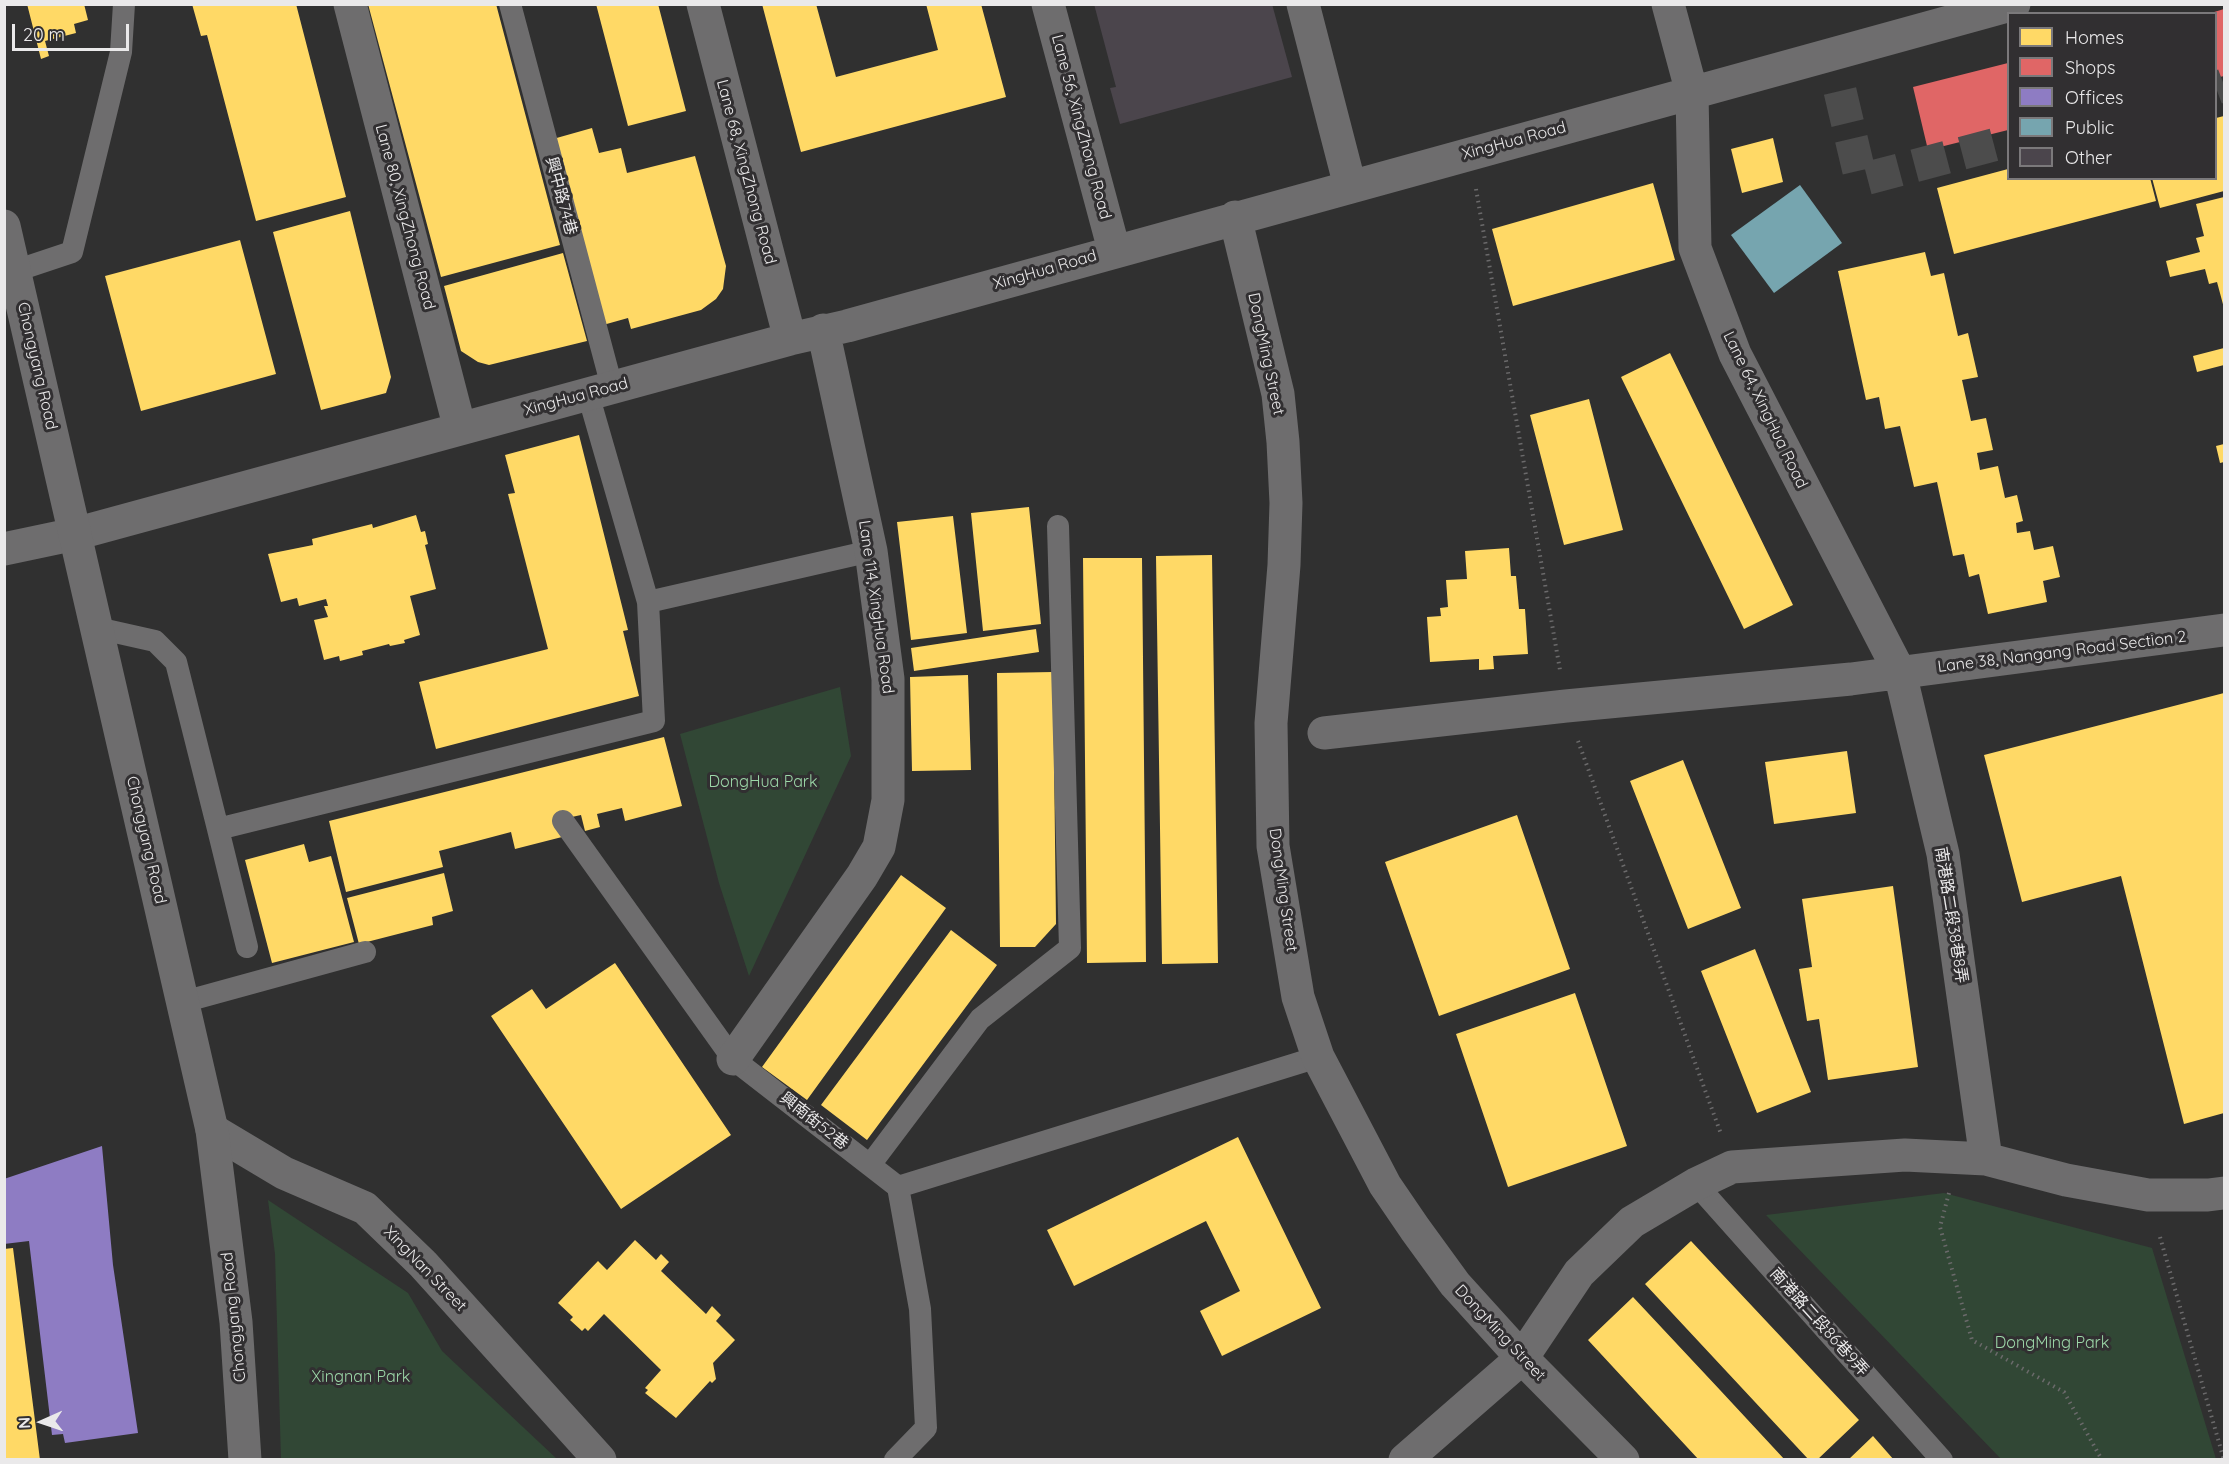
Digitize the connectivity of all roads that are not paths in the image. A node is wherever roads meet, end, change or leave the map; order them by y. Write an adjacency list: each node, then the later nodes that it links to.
1 (124, 4): 14 (lane)
2 (350, 4): 18 (street, Lane 80, XingZhong Road)
3 (510, 4): 17 (lane, 興中路74巷)
4 (703, 4): 16 (street, Lane 68, XingZhong Road)
5 (1048, 4): 13 (street, Lane 56, XingZhong Road)
6 (1303, 4): 10 (street)
7 (1668, 4): 9 (street, Lane 64, XingHua Road)
8 (2014, 4): 9 (street, XingHua Road)
9 (1692, 93): 10 (street, XingHua Road); 26 (street, Lane 64, XingHua Road)
10 (1350, 186): 11 (street, XingHua Road)
11 (1235, 217): 13 (street, XingHua Road); 33 (street, DongMing Street)
12 (4, 226): 14 (street, Chongyang Road)
13 (1114, 250): 15 (street, XingHua Road)
14 (15, 271): 20 (street, Chongyang Road)
15 (823, 330): 16 (street, XingHua Road); 22 (street, Lane 114, XingHua Road)
16 (790, 339): 17 (street, XingHua Road)
17 (600, 391): 18 (street, XingHua Road); 23 (lane, 興中路74巷)
18 (460, 429): 20 (street, XingHua Road)
19 (1058, 526): 37 (lane)
20 (75, 534): 21 (street, XingHua Road); 24 (street, Chongyang Road)
21 (4, 549)
22 (872, 551): 23 (lane); 34 (street, Lane 114, XingHua Road)
23 (648, 602): 29 (lane, 興中路74巷)
24 (97, 628): 29 (lane); 32 (street, Chongyang Road)
25 (2224, 630): 26 (street, Lane 38, Nangang Road Section 2)
26 (1900, 673): 27 (street, Lane 38, Nangang Road Section 2); 36 (street, 南港路二段38巷8弄)
27 (1324, 733)
28 (563, 821): 34 (lane, 興南街52巷)
29 (218, 829): 30 (lane)
30 (247, 947)
31 (365, 952): 32 (lane)
32 (183, 1002): 35 (street, Chongyang Road)
33 (1318, 1058): 39 (lane); 41 (street, DongMing Street)
34 (734, 1059): 37 (lane, 興南街52巷)
35 (212, 1130): 42 (street, Chongyang Road); 43 (street, XingNan Street)
36 (1986, 1160): 38 (street); 40 (street)
37 (870, 1165): 39 (lane, 興南街52巷)
38 (1696, 1184): 41 (street); 47 (lane, 南港路二段86巷9弄)
39 (898, 1187): 44 (lane)
40 (2224, 1193)
41 (1522, 1358): 45 (street); 46 (street, DongMing Street)
42 (245, 1460)
43 (600, 1460)
44 (895, 1460)
45 (1405, 1460)
46 (1623, 1460)
47 (1942, 1460)

